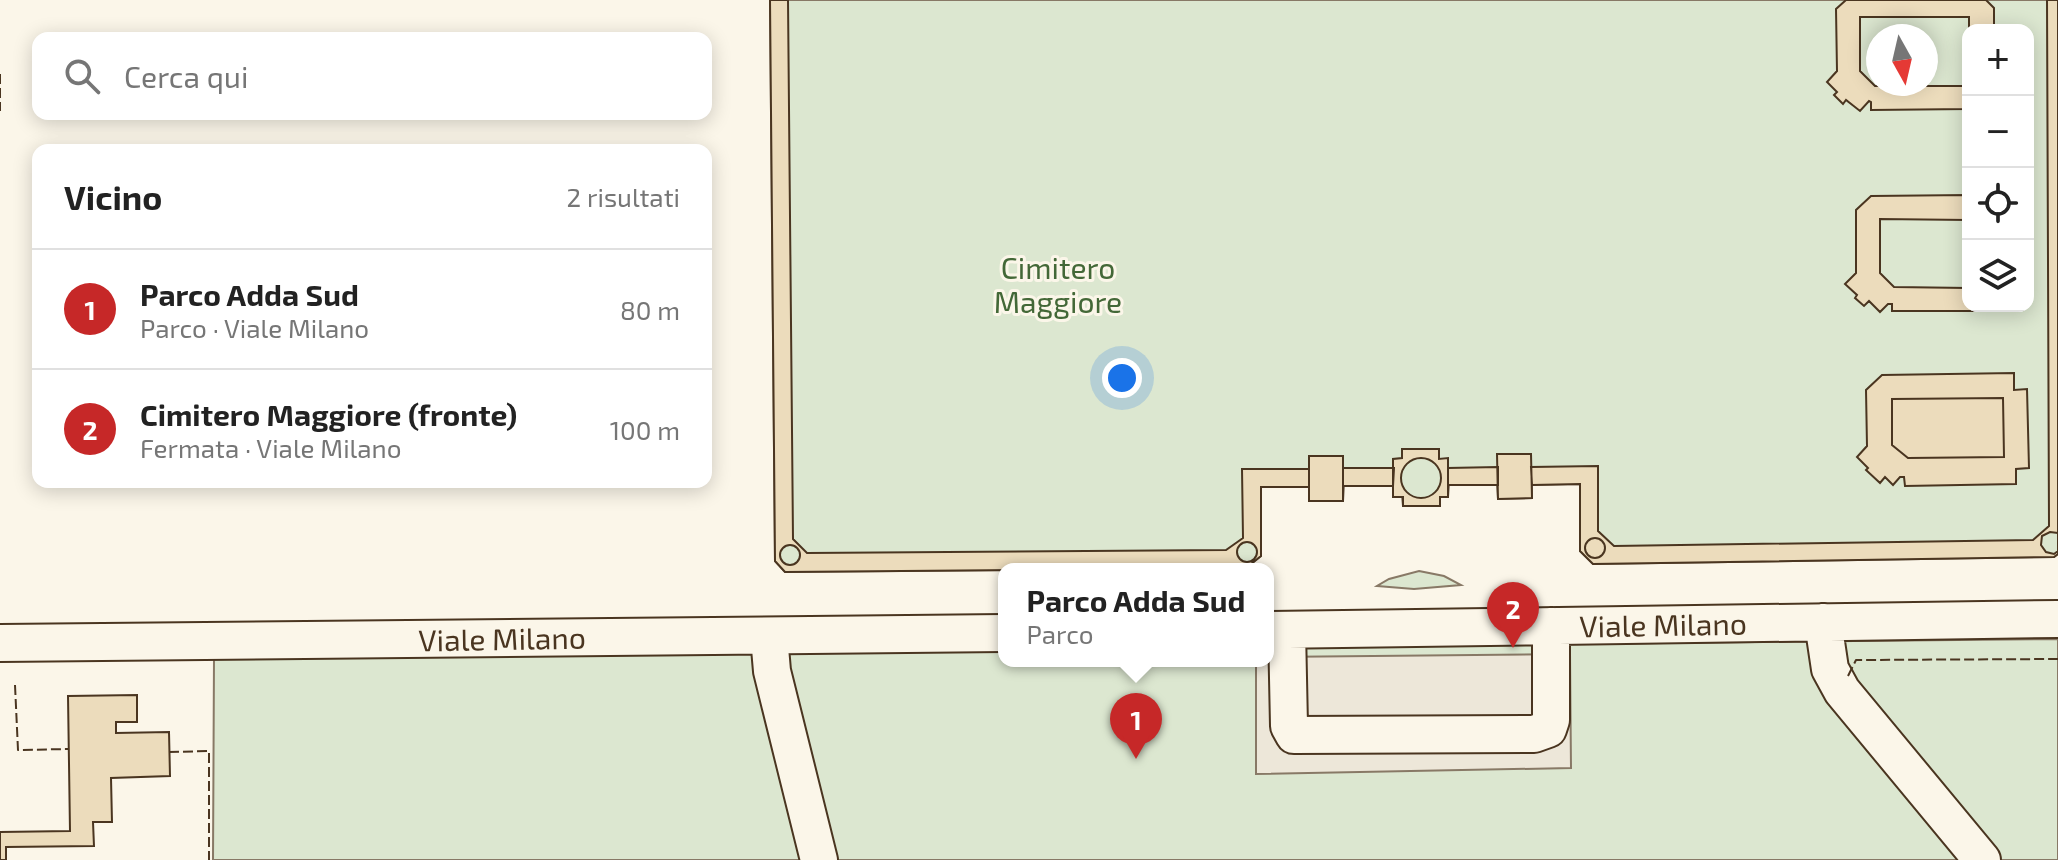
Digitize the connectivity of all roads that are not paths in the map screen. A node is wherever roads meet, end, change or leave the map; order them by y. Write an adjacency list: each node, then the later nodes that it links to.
1 (2058, 619): 2 (street, Viale Milano)
2 (1823, 622): 3 (street, Viale Milano); 9 (street)
3 (1551, 626): 4 (street, Viale Milano); 4 (street)
4 (1278, 630)
5 (998, 633): 6 (street, Viale Milano)
6 (769, 636): 7 (street, Viale Milano); 8 (street)
7 (0, 643)
8 (819, 860)
9 (1982, 860)

